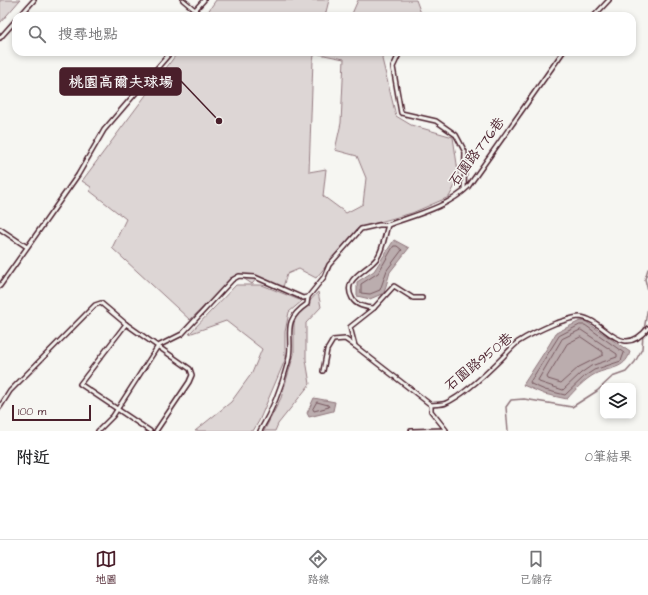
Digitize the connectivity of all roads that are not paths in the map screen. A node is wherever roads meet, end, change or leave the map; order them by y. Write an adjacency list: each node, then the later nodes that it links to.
1 (34, 0): 6 (lane)
2 (183, 0): 5 (lane)
3 (204, 0): 5 (lane)
4 (609, 0): 7 (lane)
5 (195, 10)
6 (24, 12)
7 (598, 12)
8 (12, 24): 9 (lane)
9 (0, 38)
10 (167, 56): 16 (lane)
11 (398, 56): 13 (lane)
12 (560, 56): 13 (lane, 石園路776巷)
13 (464, 190): 14 (lane, 石園路776巷)
14 (388, 225): 18 (lane, 石園路776巷); 20 (lane)
15 (0, 230): 16 (lane)
16 (27, 247): 17 (lane)
17 (0, 286)
18 (308, 297): 23 (lane); 32 (lane, 石園路776巷)
19 (422, 298): 20 (lane)
20 (374, 308): 24 (lane)
21 (126, 324): 23 (lane); 27 (lane); 28 (lane)
22 (648, 328): 26 (lane, 石園路950巷)
23 (158, 346): 28 (lane); 31 (lane)
24 (355, 346): 25 (lane); 26 (lane)
25 (323, 371)
26 (431, 405): 33 (lane)
27 (0, 407)
28 (117, 410): 29 (lane); 30 (lane)
29 (98, 431)
30 (150, 431)
31 (156, 431)
32 (260, 431)
33 (411, 431)

